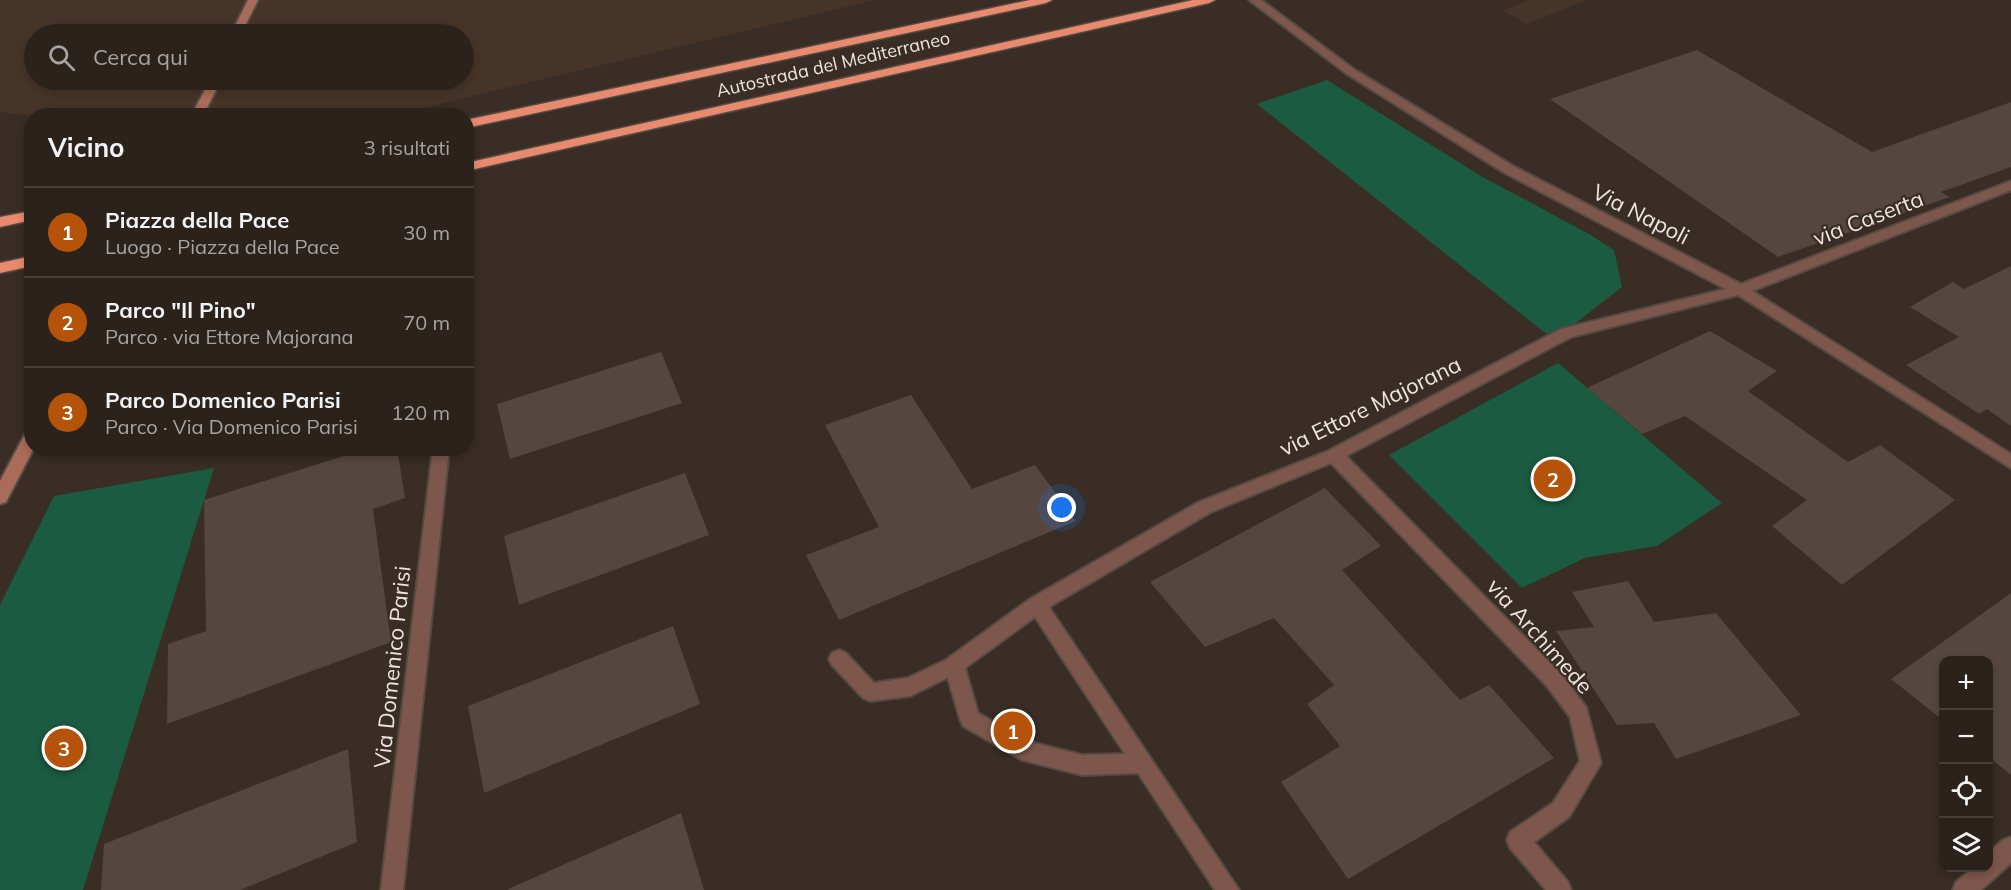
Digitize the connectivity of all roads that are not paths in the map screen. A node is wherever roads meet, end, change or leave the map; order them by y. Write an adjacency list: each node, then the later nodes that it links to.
1 (253, 0): 5 (main road)
2 (1046, 0): 8 (highway, Autostrada del Mediterraneo)
3 (1209, 0): 9 (highway, Autostrada del Mediterraneo)
4 (1254, 0): 15 (street, Via Napoli)
5 (241, 24)
6 (209, 90): 7 (main road)
7 (201, 108)
8 (474, 122)
9 (474, 164)
10 (2011, 184): 15 (street, via Caserta)
11 (24, 217): 12 (highway)
12 (0, 222)
13 (24, 263): 14 (highway)
14 (0, 268)
15 (1740, 290): 17 (street, via Ettore Majorana); 19 (street, Via Napoli)
16 (24, 451): 20 (main road)
17 (1334, 455): 21 (street, via Ettore Majorana); 28 (street, via Archimede)
18 (440, 456): 26 (street, Via Domenico Parisi)
19 (2011, 462)
20 (0, 497)
21 (1037, 605): 23 (street, via Ettore Majorana); 24 (street)
22 (839, 659): 23 (street, via Ettore Majorana)
23 (954, 665): 24 (street)
24 (1143, 762): 27 (street)
25 (2011, 848): 29 (street)
26 (392, 890)
27 (1228, 890)
28 (1560, 890)
29 (1964, 890)

